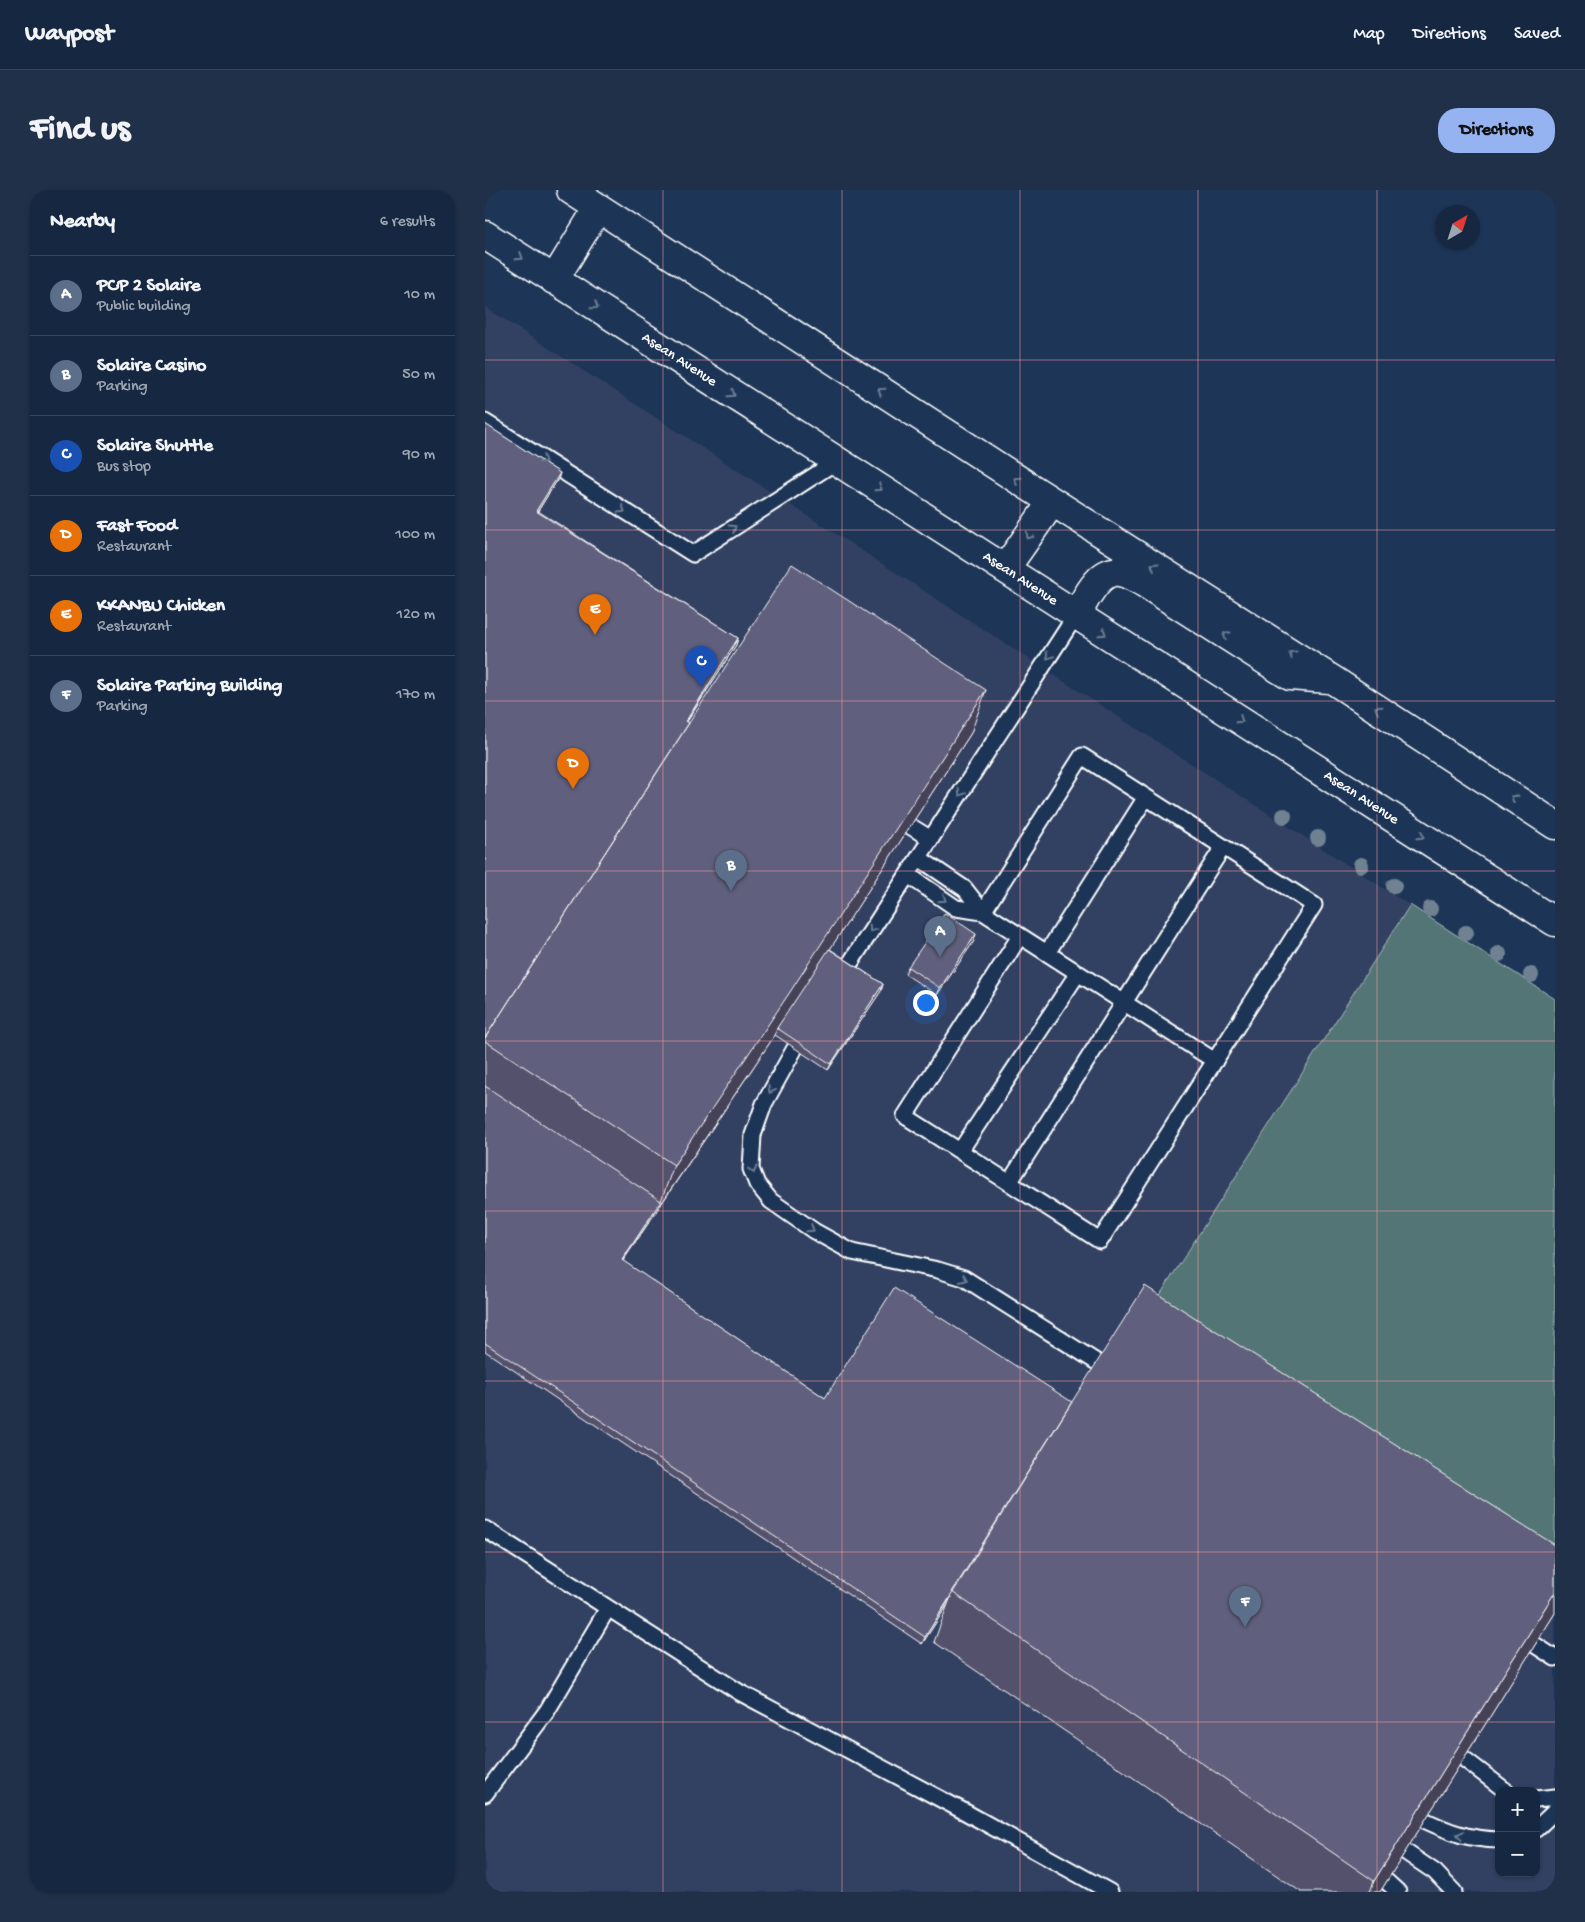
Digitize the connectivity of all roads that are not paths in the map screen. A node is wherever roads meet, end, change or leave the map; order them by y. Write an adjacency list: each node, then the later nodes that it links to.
1 (571, 190): 2 (street)
2 (598, 208): 4 (street); 7 (street, one-way to 2)
3 (485, 235): 4 (street, Asean Avenue, one-way to 4)
4 (554, 280): 6 (street, Asean Avenue, one-way to 6)
5 (485, 422): 6 (lane, one-way to 6)
6 (837, 461): 8 (street, Asean Avenue, one-way to 8)
7 (1052, 502): 8 (street, one-way to 8); 10 (street, one-way to 7)
8 (1005, 570): 9 (street, Asean Avenue)
9 (1076, 615): 10 (street, one-way to 9); 14 (lane, one-way to 14); 19 (street, Asean Avenue, one-way to 19)
10 (1333, 680): 12 (street, one-way to 10)
11 (1146, 797): 15 (lane); 18 (lane); 21 (lane)
12 (1555, 825)
13 (910, 826): 14 (lane)
14 (931, 839): 16 (lane)
15 (1223, 847): 24 (lane); 26 (lane)
16 (919, 858): 17 (lane); 18 (lane)
17 (907, 875): 18 (lane, one-way to 18); 22 (lane, one-way to 22)
18 (983, 912): 20 (lane)
19 (1555, 922)
20 (1020, 936): 21 (lane); 27 (lane)
21 (1047, 953): 23 (lane)
22 (847, 968)
23 (1078, 973): 24 (lane); 27 (lane)
24 (1124, 1003): 26 (lane); 28 (lane)
25 (795, 1048): 29 (lane, one-way to 29)
26 (1215, 1061): 28 (lane)
27 (960, 1152): 28 (lane)
28 (1009, 1183)
29 (1107, 1368)
30 (485, 1529): 31 (lane)
31 (608, 1608): 36 (lane); 45 (lane)
32 (1535, 1645): 33 (lane)
33 (1555, 1658)
34 (1463, 1758): 35 (lane)
35 (1501, 1787)
36 (485, 1794)
37 (1555, 1797): 38 (lane)
38 (1540, 1799)
39 (1555, 1811): 41 (lane)
40 (1424, 1820): 42 (lane, one-way to 40)
41 (1540, 1825)
42 (1495, 1840)
43 (1404, 1851): 47 (lane)
44 (1386, 1881): 46 (lane)
45 (1110, 1892)
46 (1398, 1892)
47 (1454, 1892)

